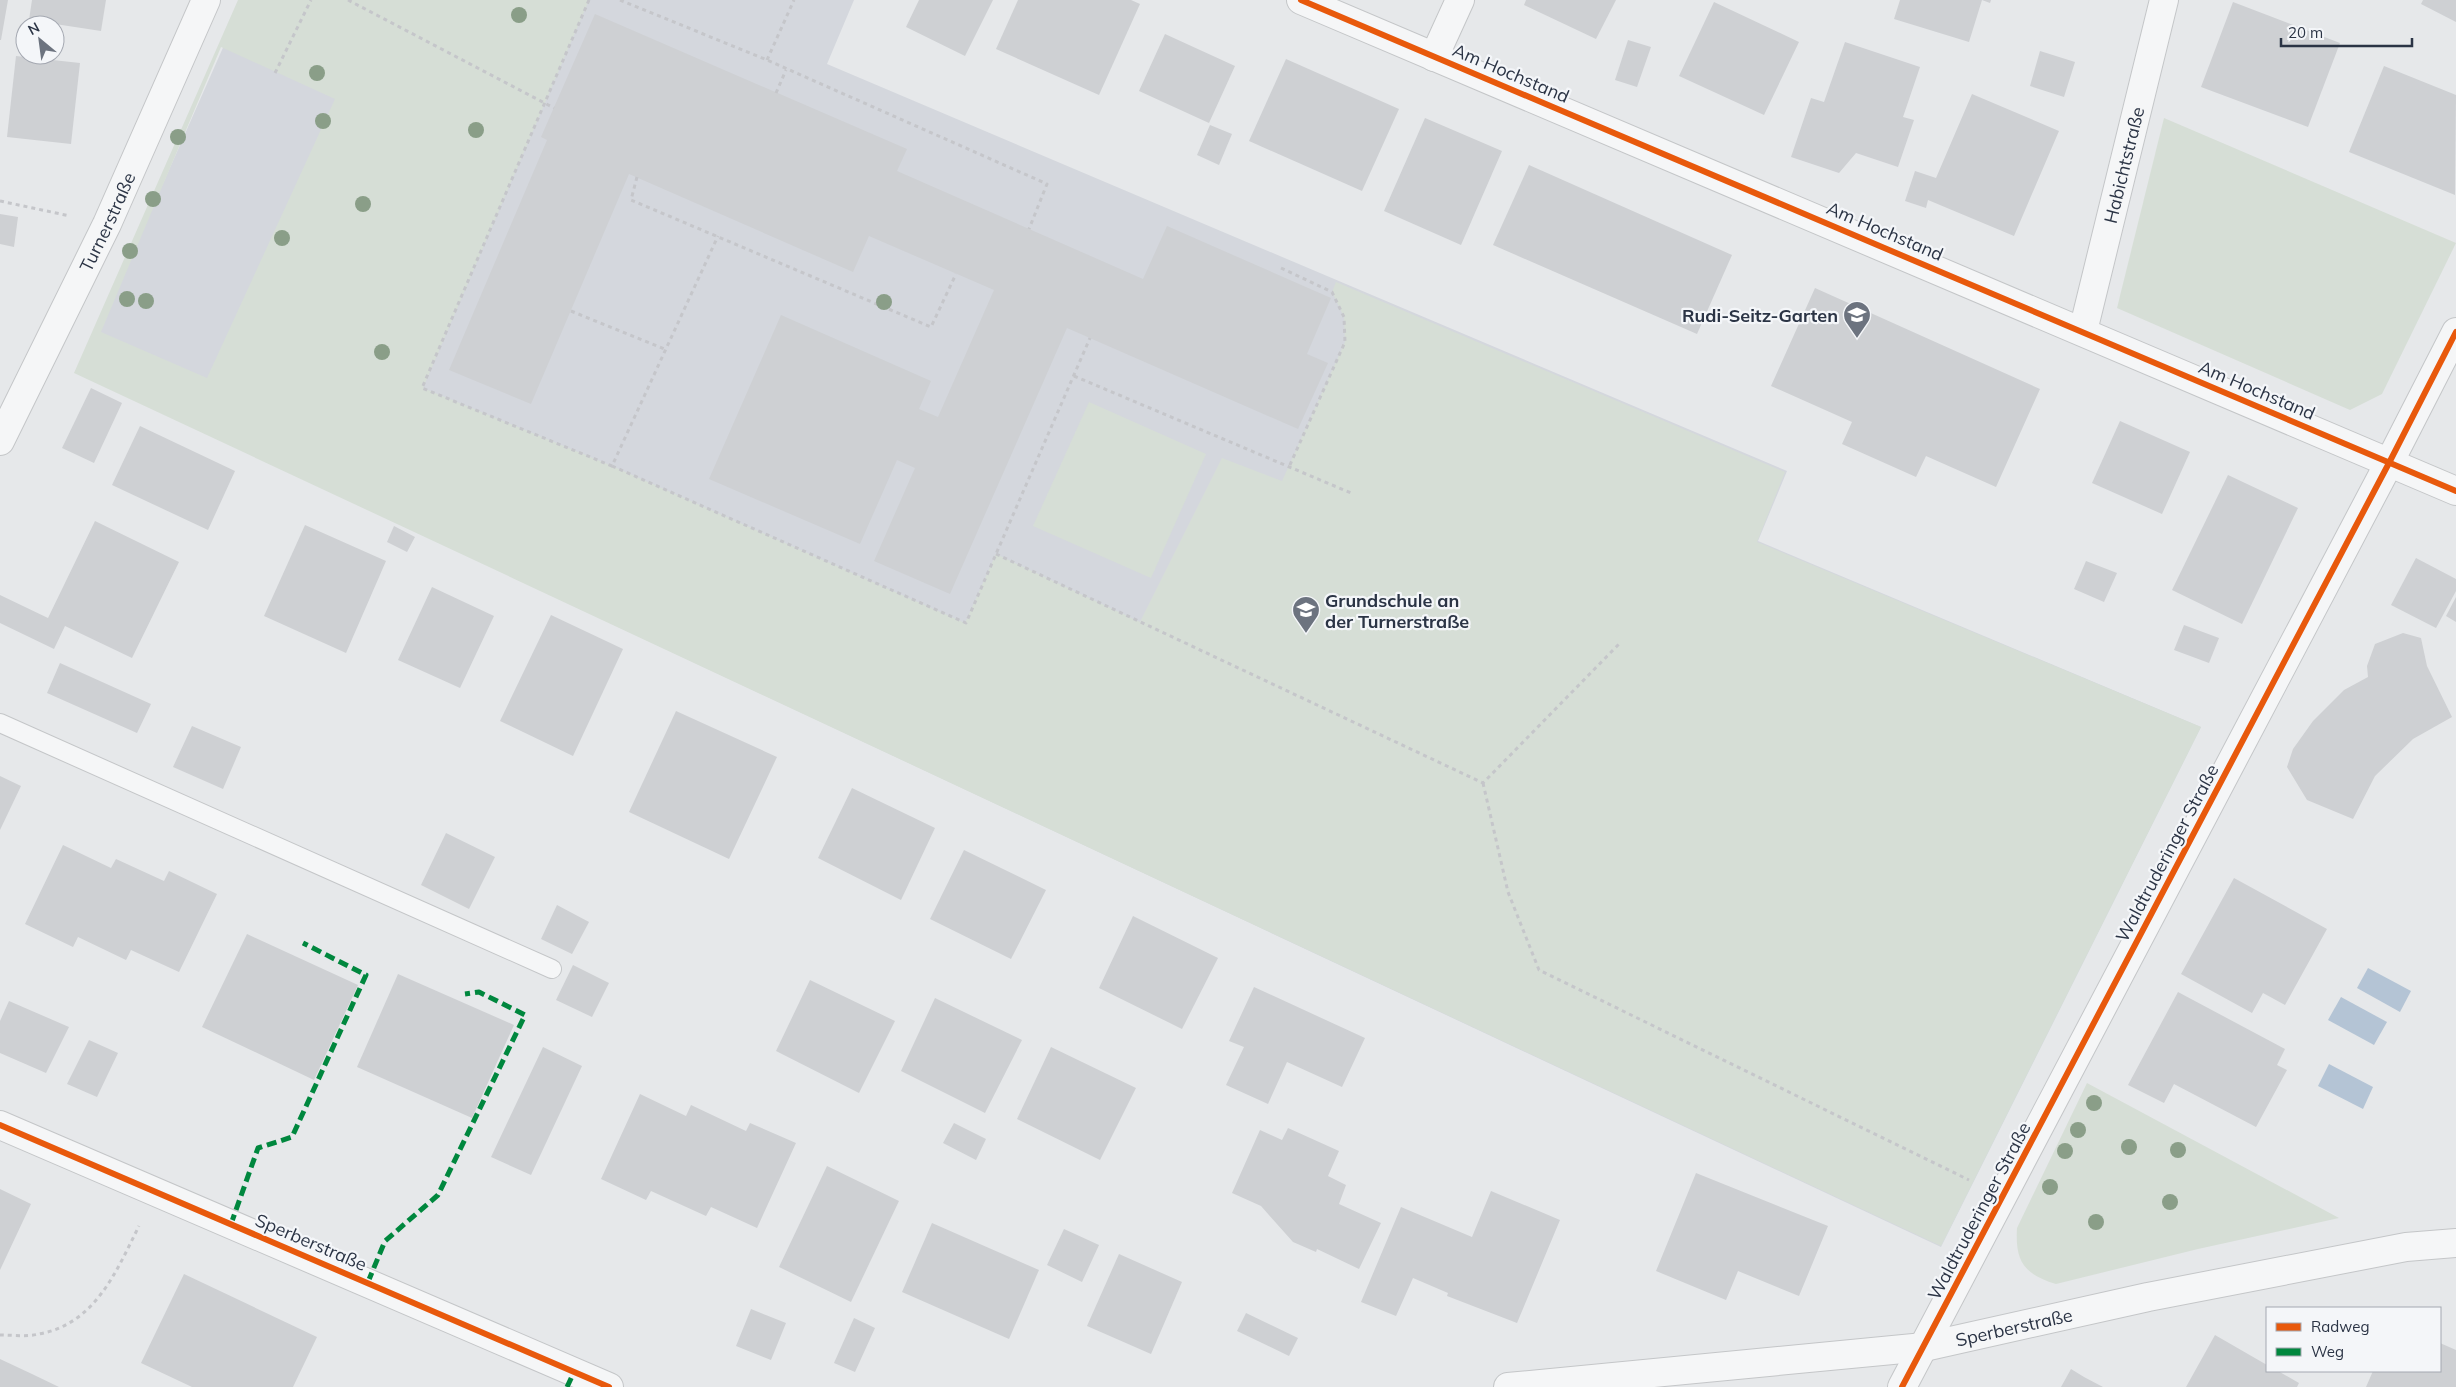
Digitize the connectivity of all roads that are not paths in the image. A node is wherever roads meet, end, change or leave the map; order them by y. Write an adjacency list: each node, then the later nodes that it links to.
1 (206, 0): 8 (street, Turnerstraße)
2 (1301, 0): 5 (street, Am Hochstand)
3 (1460, 0): 5 (street)
4 (2164, 0): 6 (street, Habichtstraße)
5 (1434, 57): 6 (street, Am Hochstand)
6 (2084, 331): 9 (street, Am Hochstand)
7 (2456, 332): 9 (street, Waldtruderinger Straße)
8 (0, 441)
9 (2389, 463): 10 (street, Am Hochstand); 15 (street, Waldtruderinger Straße)
10 (2456, 491)
11 (0, 723): 12 (lane)
12 (552, 969)
13 (0, 1124): 16 (street, Sperberstraße)
14 (2456, 1243): 15 (street, Sperberstraße)
15 (1924, 1347): 17 (street, Sperberstraße); 18 (street, Waldtruderinger Straße)
16 (609, 1387)
17 (1508, 1387)
18 (1902, 1387)

